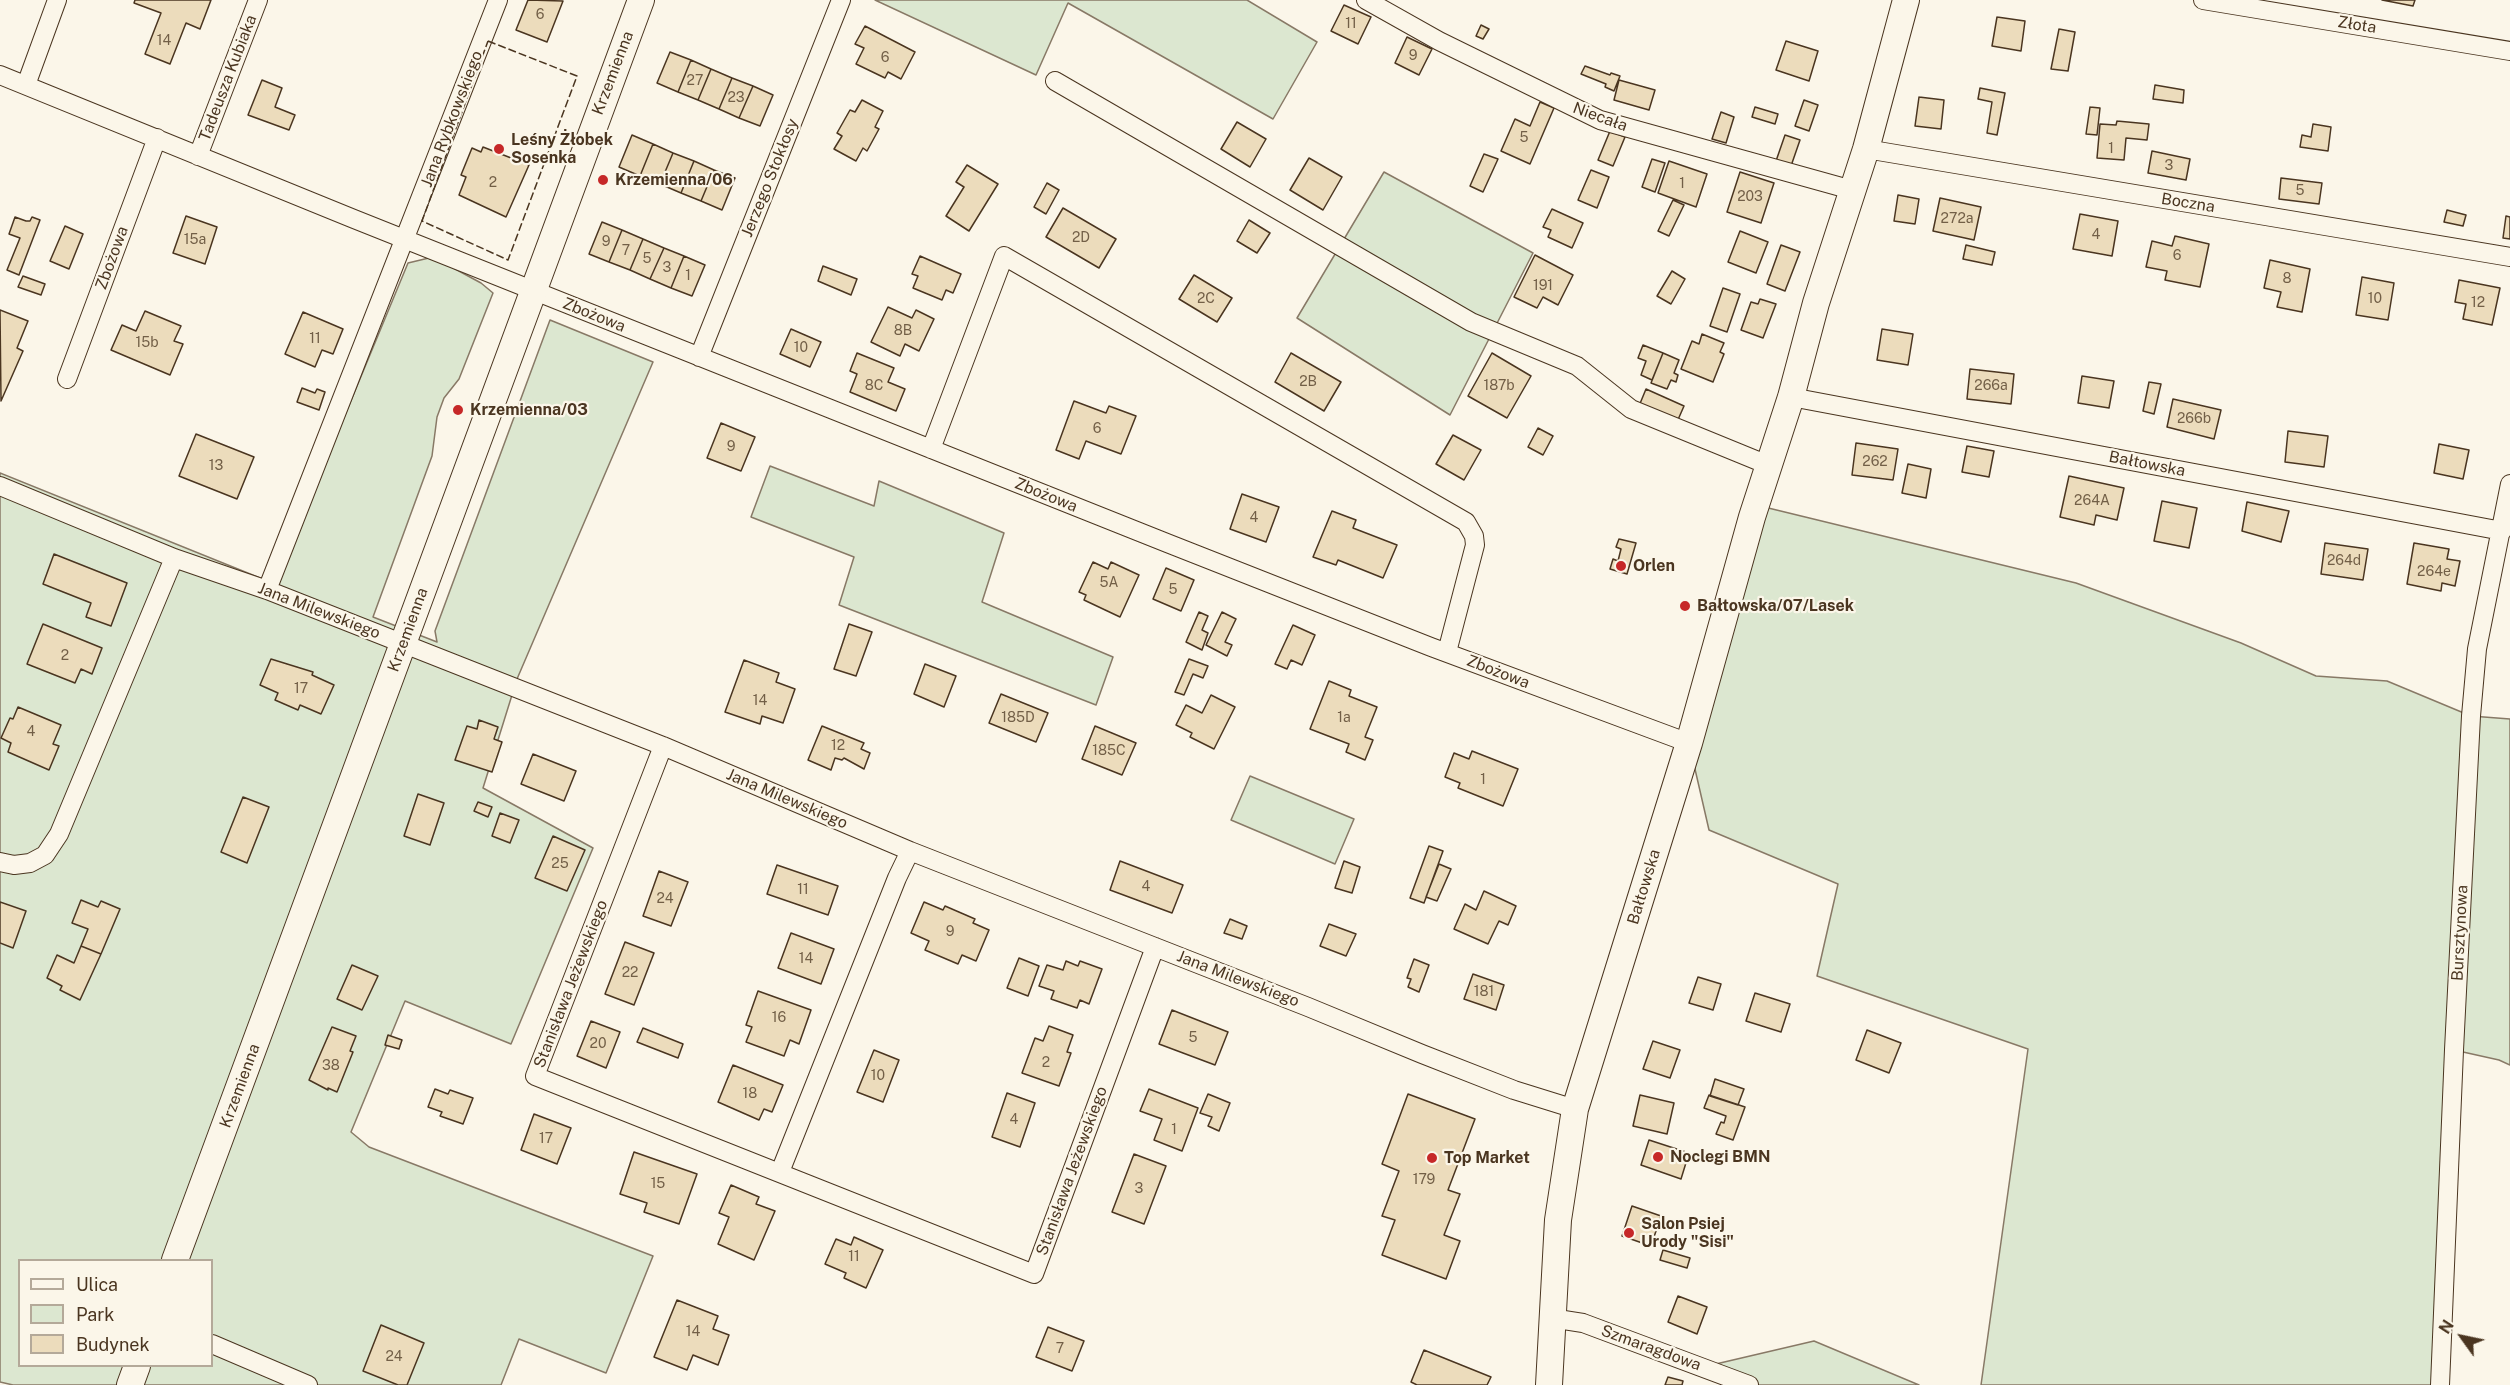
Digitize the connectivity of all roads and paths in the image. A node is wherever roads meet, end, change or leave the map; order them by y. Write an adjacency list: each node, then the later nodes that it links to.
1 (57, 0): 12 (street)
2 (258, 0): 15 (street, Tadeusza Kubiaka)
3 (498, 0): 17 (street, Jana Rybkowskiego)
4 (640, 0): 19 (main road, Krzemienna)
5 (841, 0): 20 (street, Jerzego Stokłosy)
6 (1366, 0): 16 (street, Niecała)
7 (1906, 0): 14 (main road, Bałtowska)
8 (2203, 0): 9 (street, Złota)
9 (2510, 51)
10 (0, 75): 12 (street, Zbożowa)
11 (1054, 81): 24 (street)
12 (26, 85): 13 (street, Zbożowa)
13 (157, 138): 15 (street, Zbożowa); 21 (street, Zbożowa)
14 (1866, 149): 16 (main road, Bałtowska); 18 (street, Boczna)
15 (198, 156): 17 (street, Zbożowa)
16 (1852, 189): 22 (main road, Bałtowska)
17 (406, 238): 19 (street, Zbożowa); 29 (street)
18 (2510, 256)
19 (533, 290): 20 (street, Zbożowa); 30 (main road, Krzemienna)
20 (699, 357): 23 (street, Zbożowa)
21 (67, 379)
22 (1791, 397): 24 (main road, Bałtowska); 27 (street, Bałtowska)
23 (931, 449): 31 (street, Zbożowa); 31 (street)
24 (1768, 465): 32 (main road, Bałtowska)
25 (2510, 484): 27 (street, Bursztynowa)
26 (0, 486): 28 (street, Jana Milewskiego)
27 (2502, 531): 47 (street, Bursztynowa)
28 (174, 558): 29 (street, Jana Milewskiego); 35 (street)
29 (267, 590): 30 (street, Jana Milewskiego)
30 (402, 645): 33 (street, Jana Milewskiego); 39 (main road, Krzemienna)
31 (1447, 652): 32 (street, Zbożowa)
32 (1689, 743): 37 (main road, Bałtowska)
33 (663, 746): 34 (street, Jana Milewskiego); 38 (street, Stanisława Jeżewskiego)
34 (910, 851): 36 (street, Jana Milewskiego); 38 (street)
35 (0, 862)
36 (1155, 947): 37 (street, Jana Milewskiego); 38 (street, Stanisława Jeżewskiego)
37 (1575, 1109): 40 (main road, Bałtowska)
38 (780, 1172)
39 (176, 1259)
40 (1551, 1318): 45 (main road, Bałtowska); 46 (street, Szmaragdowa)
41 (213, 1344): 44 (street)
42 (136, 1367): 43 (main road)
43 (130, 1385)
44 (308, 1385)
45 (1549, 1385)
46 (1749, 1385)
47 (2440, 1385)

